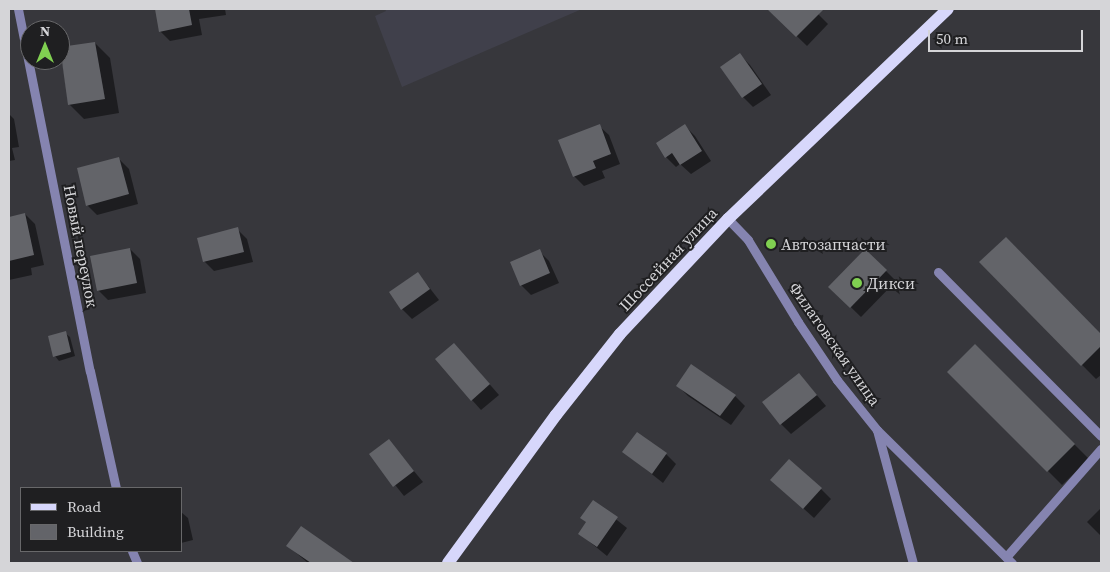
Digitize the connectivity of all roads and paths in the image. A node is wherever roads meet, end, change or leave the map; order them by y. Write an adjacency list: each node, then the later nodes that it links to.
1 (18, 9): 8 (street, Новый переулок)
2 (948, 9): 3 (main road, Шоссейная улица)
3 (728, 219): 5 (street, Филатовская улица); 10 (main road, Шоссейная улица)
4 (938, 272): 6 (street)
5 (877, 430): 9 (street, Филатовская улица); 11 (street)
6 (1101, 436)
7 (1101, 449): 9 (street)
8 (116, 487)
9 (1009, 560)
10 (448, 563)
11 (913, 563)

